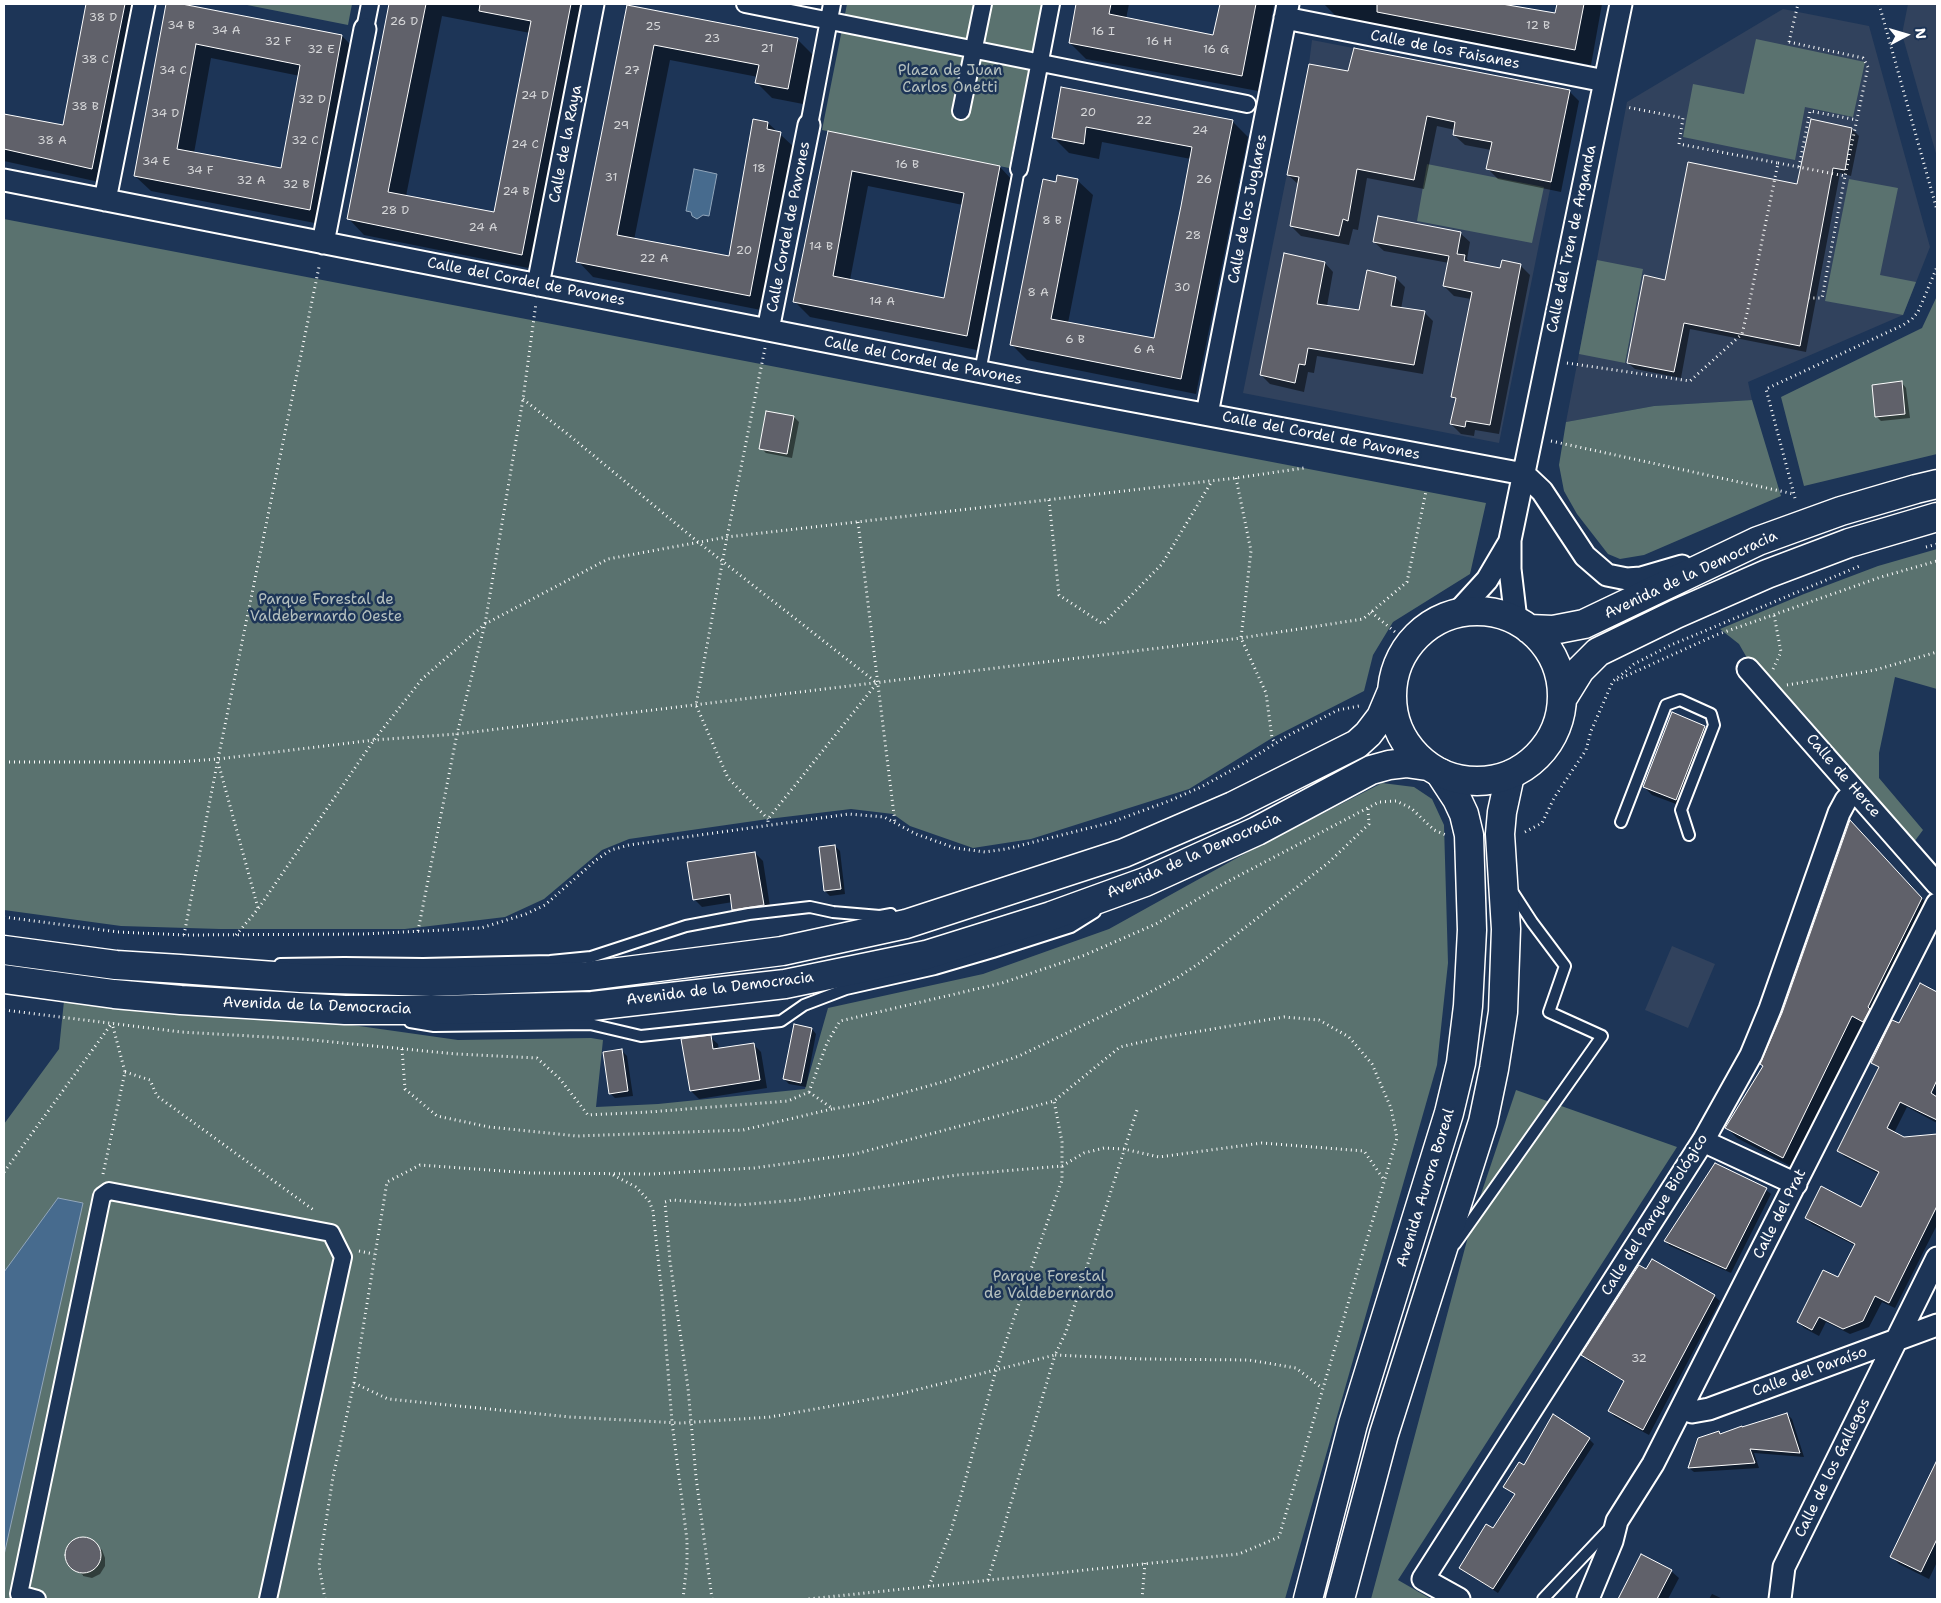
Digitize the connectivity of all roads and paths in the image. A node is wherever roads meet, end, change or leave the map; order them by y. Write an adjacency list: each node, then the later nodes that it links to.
1 (144, 4): 26 (street)
2 (370, 4): 12 (street)
3 (593, 4): 31 (street, Calle de la Raya)
4 (745, 4): 11 (street)
5 (983, 4): 13 (street)
6 (1051, 4): 14 (street)
7 (1621, 4): 15 (street, Calle del Tren de Arganda)
8 (1798, 4): 19 (path)
9 (1879, 4): 27 (path)
10 (1287, 11): 15 (street, Calle de los Faisanes); 37 (street, Calle de los Juglares)
11 (831, 12): 13 (street); 20 (street)
12 (365, 29): 28 (street)
13 (974, 49): 14 (street); 18 (street)
14 (1039, 64): 16 (street); 23 (street)
15 (1605, 81): 40 (street, Calle del Tren de Arganda)
16 (1246, 104)
17 (1626, 107): 21 (path)
18 (961, 111)
19 (1857, 120): 22 (path); 24 (path)
20 (809, 124): 33 (street, Calle Cordel de Pavones)
21 (1778, 163): 22 (path); 34 (path)
22 (1799, 167): 24 (path)
23 (1019, 170): 35 (lane)
24 (1845, 176): 32 (path)
25 (4, 180): 26 (street, Calle del Cordel de Pavones)
26 (105, 200): 28 (street, Calle del Cordel de Pavones)
27 (1937, 210)
28 (323, 243): 31 (street, Calle del Cordel de Pavones)
29 (319, 267): 77 (path)
30 (1937, 267): 38 (path)
31 (538, 285): 33 (street, Calle del Cordel de Pavones); 36 (path)
32 (1809, 298)
33 (768, 330): 35 (street, Calle del Cordel de Pavones); 48 (path)
34 (1567, 362)
35 (980, 372): 37 (street, Calle del Cordel de Pavones)
36 (523, 400): 51 (path); 60 (path)
37 (1207, 414): 40 (street, Calle del Cordel de Pavones)
38 (1551, 441)
39 (1304, 468): 41 (path)
40 (1524, 474): 49 (street, Calle del Tren de Arganda); 50 (street)
41 (1236, 478): 42 (path); 63 (path)
42 (1213, 481): 45 (path); 45 (path)
43 (1937, 484): 50 (main road, Avenida de la Democracia)
44 (1426, 491): 57 (path)
45 (1049, 500): 47 (path)
46 (1937, 517): 71 (main road, Avenida de la Democracia)
47 (858, 522): 48 (path); 68 (path)
48 (727, 537): 51 (path); 54 (path)
49 (1510, 540): 58 (street, Calle del Tren de Arganda); 61 (street, Calle del Tren de Arganda)
50 (1758, 541): 61 (main road, Avenida de la Democracia)
51 (698, 542): 54 (path); 60 (path)
52 (1937, 544): 53 (path)
53 (1919, 549)
54 (722, 561): 68 (path); 72 (path)
55 (1937, 561): 59 (path)
56 (1863, 565): 67 (path)
57 (1371, 612): 62 (path); 63 (path)
58 (1456, 614): 61 (main road); 70 (main road)
59 (1774, 615): 66 (path); 67 (path)
60 (485, 624): 74 (path); 75 (path)
61 (1523, 625): 71 (main road)
62 (1395, 632)
63 (1241, 638): 68 (path); 76 (path)
64 (1937, 652): 69 (path)
65 (1748, 669): 81 (street, Calle de Herce)
66 (1772, 670)
67 (1614, 681): 88 (path)
68 (877, 683): 72 (path); 83 (path); 85 (path)
69 (1781, 687)
70 (1392, 691): 79 (main road); 91 (main road, Avenida de la Democracia)
71 (1562, 699): 80 (main road)
72 (696, 705): 74 (path); 83 (path)
73 (1362, 705): 76 (path)
74 (457, 734): 75 (path); 100 (path)
75 (374, 740): 77 (path); 97 (path)
76 (1275, 744): 85 (path)
77 (218, 759): 78 (path); 97 (path); 101 (path)
78 (4, 762)
79 (1434, 769): 80 (main road); 93 (main road, Avenida de la Democracia); 145 (main road, Avenida Aurora Boreal)
80 (1510, 775): 92 (main road)
81 (1855, 791): 94 (street, Calle de Herce); 113 (street, Calle del Parque Biológico)
82 (1368, 808): 111 (path)
83 (768, 819): 86 (path)
84 (1621, 822): 89 (lane)
85 (895, 823): 86 (path)
86 (768, 825): 100 (path)
87 (1450, 831): 90 (path)
88 (1525, 832)
89 (1689, 835)
90 (1451, 837)
91 (1124, 853): 96 (lane); 104 (main road, Avenida de la Democracia)
92 (1503, 876): 124 (main road); 124 (lane)
93 (1145, 882): 106 (main road, Avenida de la Democracia); 106 (lane)
94 (1937, 884)
95 (1937, 904): 119 (street, Calle del Prat)
96 (926, 906)
97 (258, 909): 102 (path)
98 (900, 912): 104 (lane)
99 (4, 917): 101 (path)
100 (418, 931): 102 (path)
101 (184, 935): 102 (path)
102 (236, 935)
103 (4, 950): 104 (main road, Avenida de la Democracia)
104 (180, 969)
105 (4, 979): 106 (main road, Avenida de la Democracia)
106 (346, 1010)
107 (402, 1049): 111 (path)
108 (125, 1072): 116 (path); 120 (path); 121 (path)
109 (809, 1092): 111 (path)
110 (1054, 1101): 115 (path); 117 (path); 118 (path)
111 (833, 1109)
112 (1136, 1110): 114 (path)
113 (1704, 1141): 119 (street); 147 (street, Calle del Parque Biológico)
114 (1124, 1149): 115 (path); 118 (path); 127 (path)
115 (1062, 1166): 128 (path); 133 (path)
116 (4, 1172)
117 (611, 1174): 129 (path); 132 (path)
118 (1384, 1180): 130 (path)
119 (1796, 1184): 131 (street, Calle del Prat)
120 (107, 1187): 122 (street); 138 (street)
121 (338, 1227): 122 (street)
122 (343, 1248): 139 (street)
123 (1937, 1258): 126 (street, Calle de los Gallegos)
124 (1437, 1269): 146 (main road)
125 (1937, 1325): 126 (street, Calle del Paraíso)
126 (1896, 1340): 131 (street, Calle del Paraíso); 150 (street, Calle de los Gallegos)
127 (1055, 1355): 128 (path); 130 (path); 136 (path)
128 (996, 1370): 133 (path); 137 (path)
129 (354, 1382): 132 (path); 140 (path)
130 (1322, 1388): 135 (path)
131 (1682, 1408): 134 (street, Calle del Prat)
132 (672, 1422): 133 (path); 141 (path)
133 (692, 1422): 142 (path)
134 (1617, 1521): 148 (lane, Calle del Prat); 149 (street, Calle del Prat)
135 (1145, 1563): 136 (path); 144 (path)
136 (988, 1580): 137 (path)
137 (929, 1586): 143 (path)
138 (37, 1599)
139 (268, 1599)
140 (325, 1599)
141 (683, 1599)
142 (712, 1599)
143 (808, 1599)
144 (1142, 1599)
145 (1308, 1599)
146 (1340, 1599)
147 (1459, 1599)
148 (1543, 1599)
149 (1588, 1599)
150 (1780, 1599)

